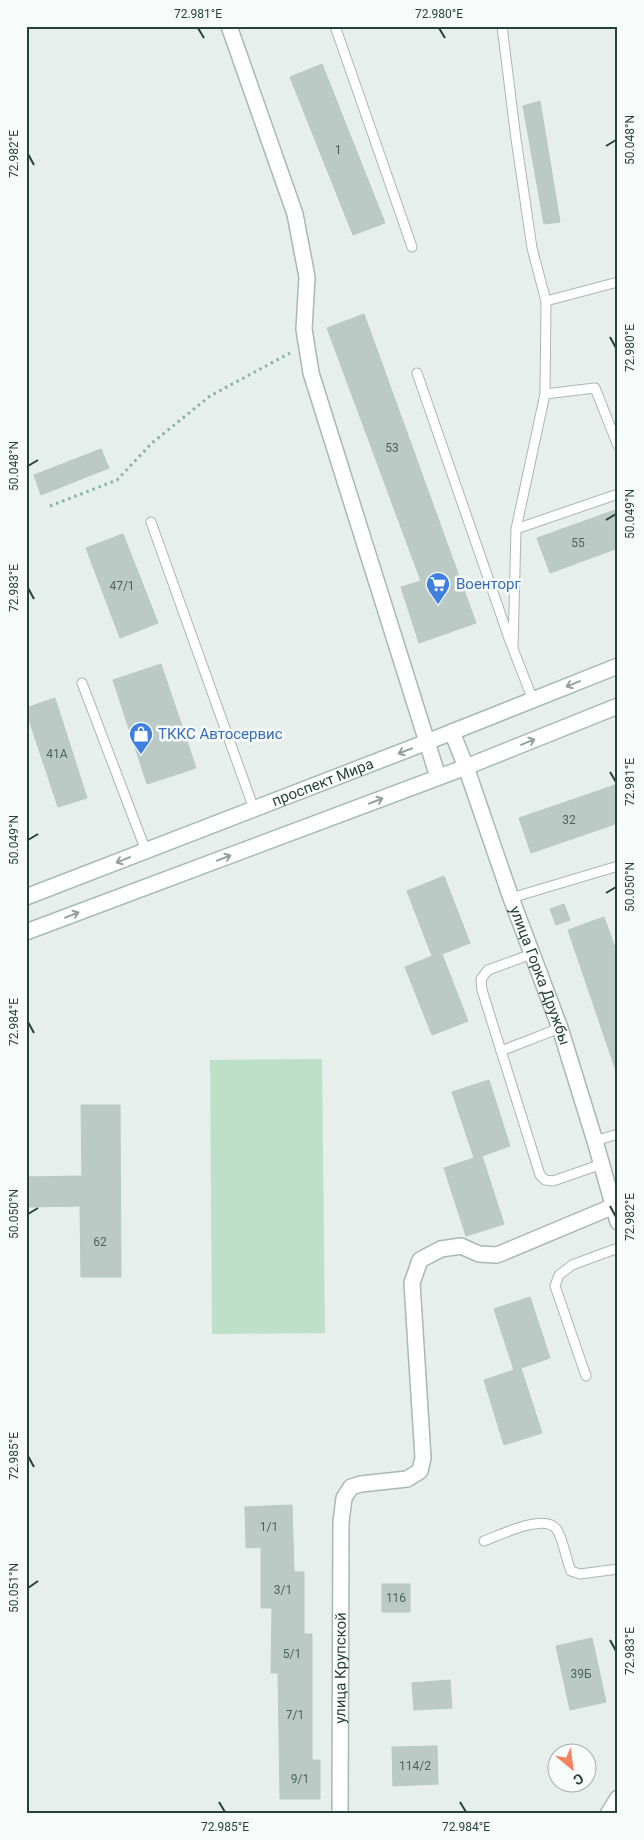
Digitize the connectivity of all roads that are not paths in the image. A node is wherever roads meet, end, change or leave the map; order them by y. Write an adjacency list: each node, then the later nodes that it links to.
1 (229, 26): 19 (street)
2 (335, 26): 4 (lane)
3 (502, 26): 6 (lane)
4 (412, 247)
5 (618, 282): 6 (lane)
6 (546, 301): 8 (lane)
7 (417, 373): 13 (lane)
8 (545, 394): 9 (lane); 12 (lane)
9 (618, 446)
10 (618, 494): 12 (lane)
11 (151, 522): 22 (lane)
12 (516, 529): 13 (lane)
13 (513, 649): 16 (lane)
14 (618, 666): 16 (street, проспект Мира, one-way to 16)
15 (82, 683): 23 (lane)
16 (533, 700): 18 (street, проспект Мира)
17 (618, 706): 20 (street, one-way to 17)
18 (452, 732): 19 (street, проспект Мира); 20 (street, улица Горка Дружбы)
19 (427, 742): 21 (street); 22 (street, проспект Мира, one-way to 22)
20 (466, 767): 21 (street); 26 (street, улица Горка Дружбы)
21 (438, 777): 27 (street, one-way to 21)
22 (254, 809): 23 (street, проспект Мира)
23 (146, 851): 25 (street, проспект Мира, one-way to 25)
24 (617, 867): 26 (lane)
25 (26, 897)
26 (511, 898): 28 (street, улица Горка Дружбы)
27 (26, 932)
28 (532, 954): 29 (street, улица Горка Дружбы); 30 (lane)
29 (560, 1028): 30 (lane); 32 (street, улица Горка Дружбы)
30 (501, 1051): 33 (lane)
31 (618, 1134): 32 (lane)
32 (595, 1141): 33 (street, улица Горка Дружбы)
33 (602, 1164): 34 (street, улица Горка Дружбы)
34 (614, 1206): 35 (street, улица Горка Дружбы); 41 (street, улица Крупской)
35 (618, 1222)
36 (618, 1248): 37 (lane)
37 (586, 1376)
38 (484, 1541): 39 (lane)
39 (618, 1569)
40 (618, 1798): 42 (street)
41 (340, 1814)
42 (608, 1814)

